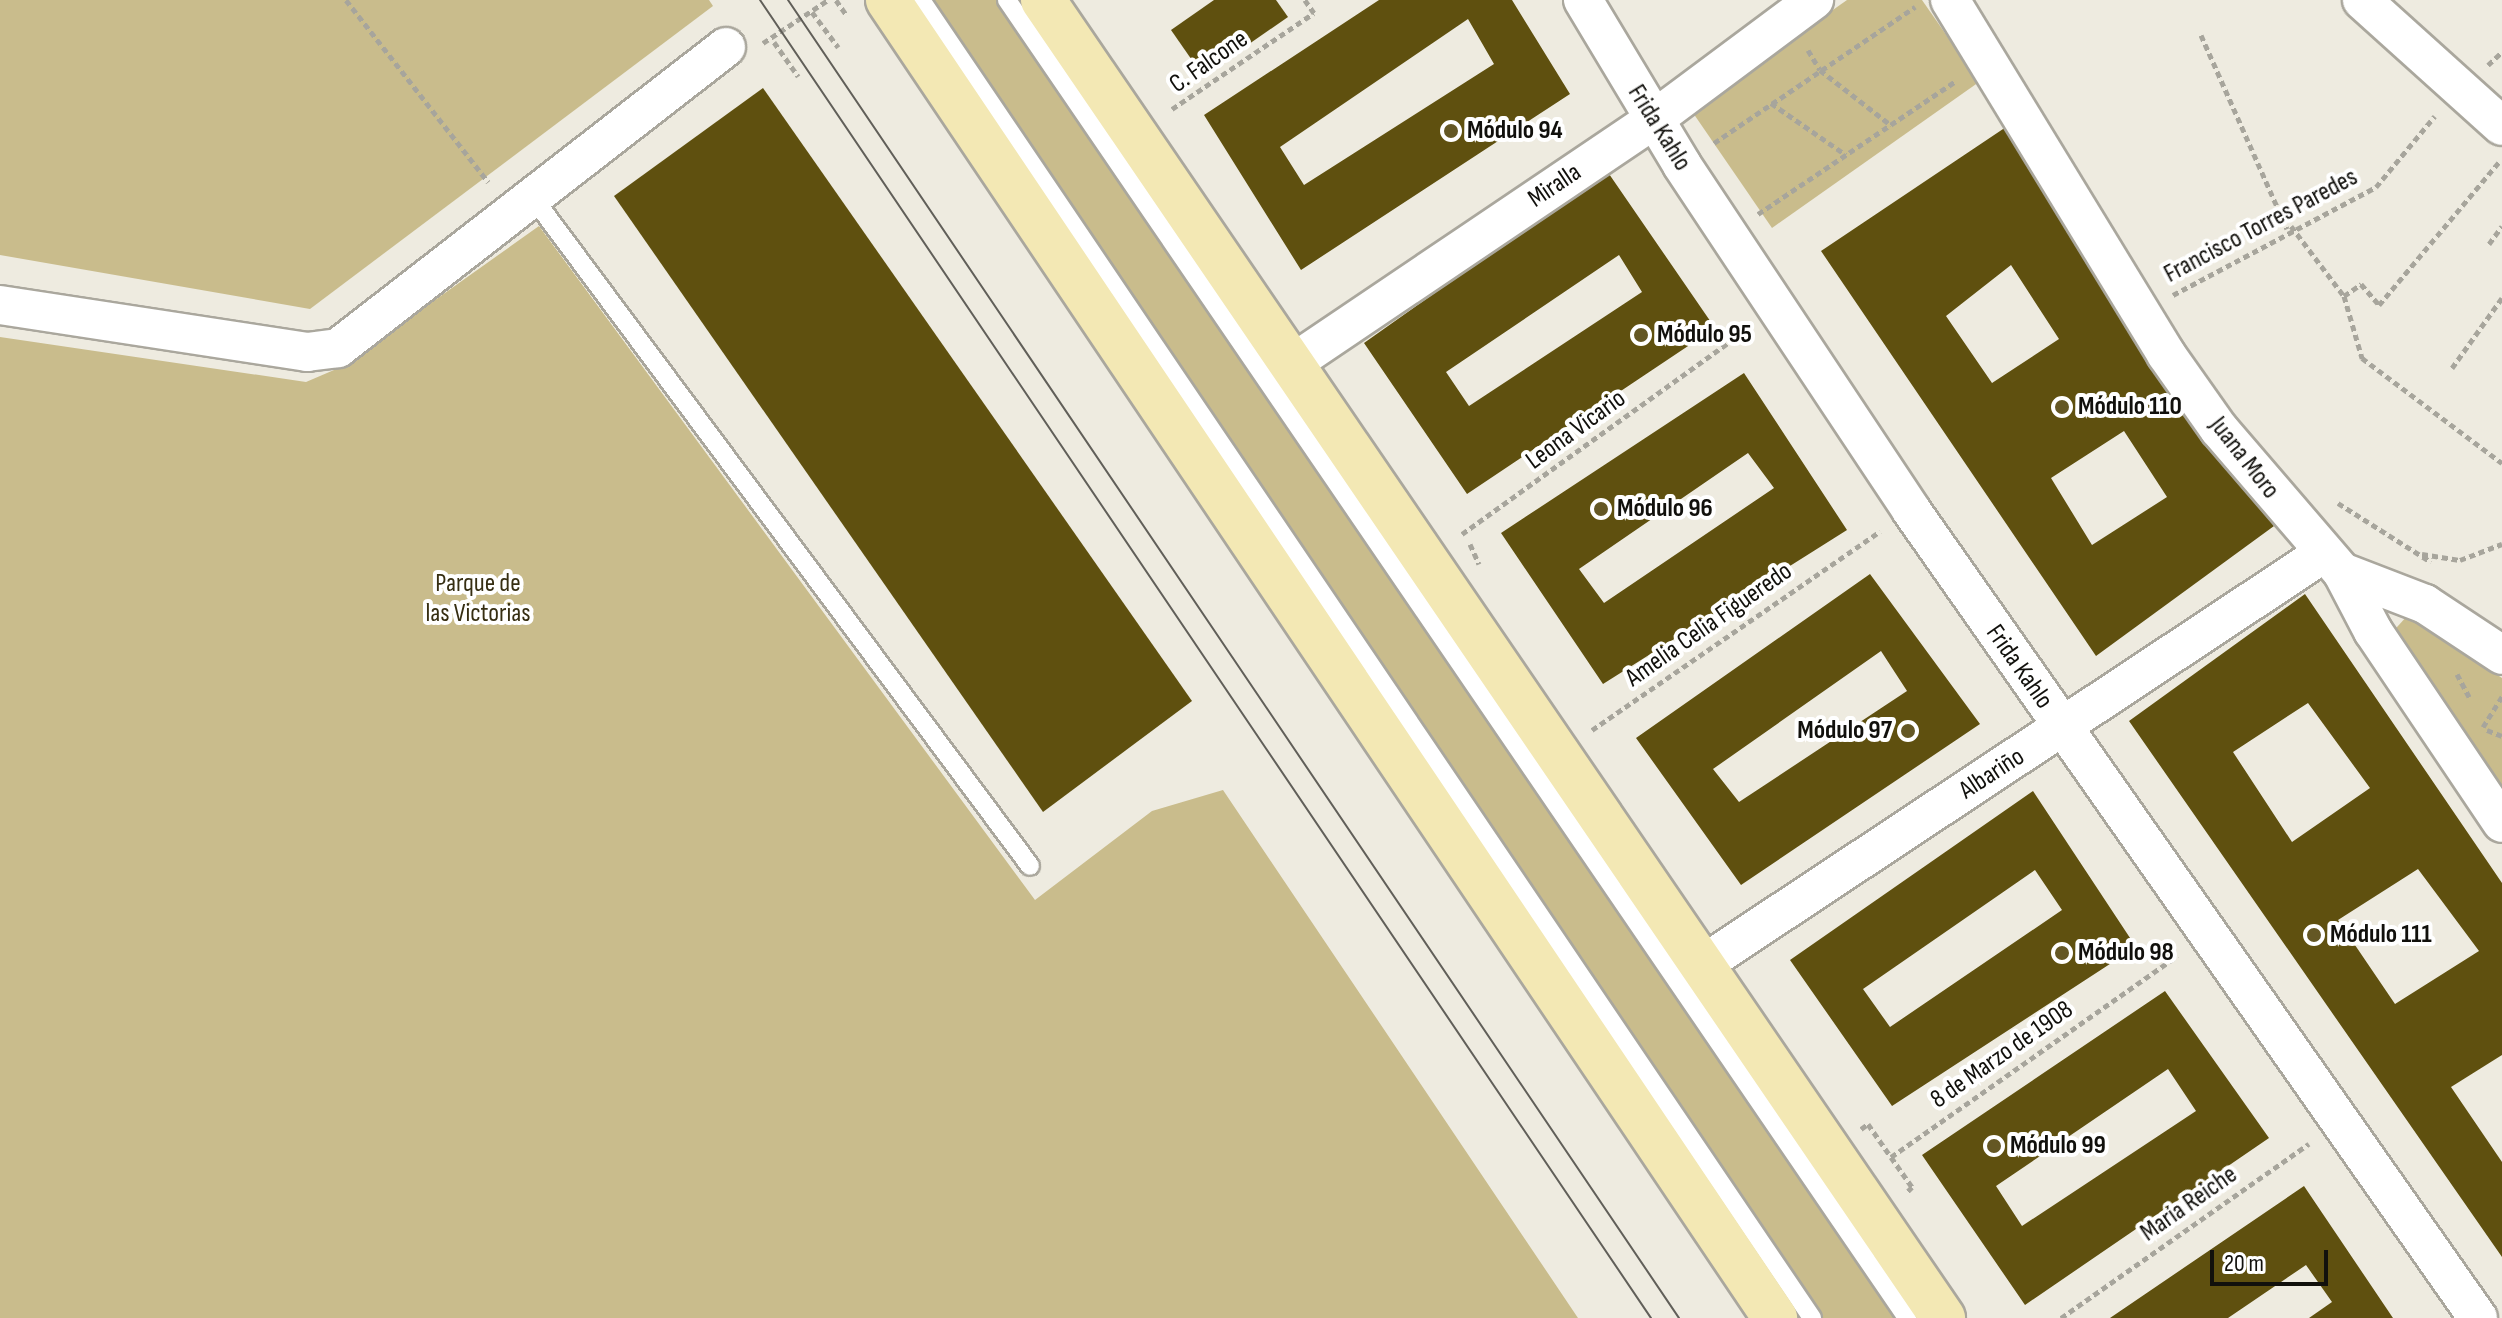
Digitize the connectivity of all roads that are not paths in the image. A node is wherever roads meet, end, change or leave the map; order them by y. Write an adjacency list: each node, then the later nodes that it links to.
1 (888, 0): 21 (main road)
2 (921, 0): 22 (lane)
3 (1007, 0): 23 (lane)
4 (1043, 0): 14 (main road)
5 (1583, 0): 10 (street, Frida Kahlo)
6 (1950, 0): 15 (street, Juana Moro)
7 (2362, 0): 11 (street)
8 (1802, 9): 10 (street, Miralla)
9 (726, 47): 12 (street)
10 (1653, 120): 14 (street, Miralla); 17 (street, Frida Kahlo)
11 (2502, 126)
12 (523, 207): 13 (street); 19 (lane)
13 (0, 305)
14 (1290, 365): 20 (main road)
15 (2332, 564): 16 (street); 17 (street, Albariño); 18 (street, Juana Moro)
16 (2502, 655)
17 (2061, 729): 20 (street, Albariño); 25 (street, Frida Kahlo)
18 (2502, 823)
19 (1030, 866)
20 (1702, 965): 24 (main road)
21 (1775, 1318)
22 (1812, 1318)
23 (1907, 1318)
24 (1943, 1318)
25 (2478, 1318)

